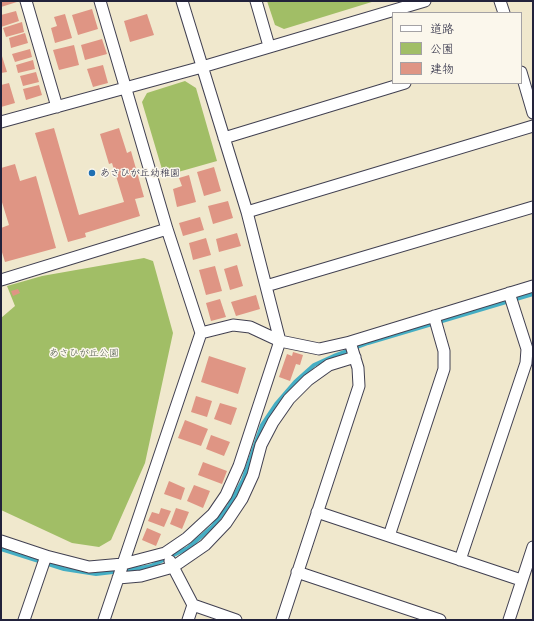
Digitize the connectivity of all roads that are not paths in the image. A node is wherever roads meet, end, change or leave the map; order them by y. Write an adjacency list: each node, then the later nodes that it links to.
1 (26, 1): 13 (street)
2 (100, 1): 12 (street)
3 (182, 1): 9 (street)
4 (256, 1): 8 (street)
5 (425, 1): 8 (street)
6 (500, 1): 7 (street)
7 (504, 12)
8 (269, 46): 9 (street)
9 (202, 67): 12 (street); 17 (street)
10 (522, 75): 14 (street)
11 (402, 84): 17 (street)
12 (126, 88): 13 (street); 20 (street)
13 (57, 107): 15 (street)
14 (533, 113)
15 (1, 122)
16 (533, 126): 19 (street)
17 (224, 138): 19 (street)
18 (533, 207): 22 (street)
19 (247, 212): 22 (street)
20 (167, 229): 21 (street); 26 (street)
21 (1, 280)
22 (266, 286): 27 (street)
23 (533, 286): 24 (street)
24 (509, 293): 25 (street); 36 (street)
25 (434, 316): 28 (street); 31 (street)
26 (201, 333): 27 (street); 37 (street)
27 (280, 341): 28 (street); 34 (street)
28 (350, 342): 29 (street)
29 (355, 357): 30 (street); 38 (street)
30 (317, 512): 31 (street); 39 (street)
31 (389, 536): 36 (street)
32 (1, 541): 35 (street)
33 (533, 546): 41 (street)
34 (165, 553): 37 (street); 38 (street)
35 (46, 556): 37 (street); 43 (street)
36 (460, 560): 41 (street)
37 (123, 564): 40 (street)
38 (173, 567): 40 (street); 42 (street)
39 (297, 572): 47 (street); 48 (street)
40 (118, 578): 44 (street)
41 (521, 580): 49 (street)
42 (194, 605): 45 (street); 46 (street)
43 (24, 620)
44 (104, 620)
45 (188, 620)
46 (236, 620)
47 (282, 620)
48 (440, 620)
49 (509, 620)

